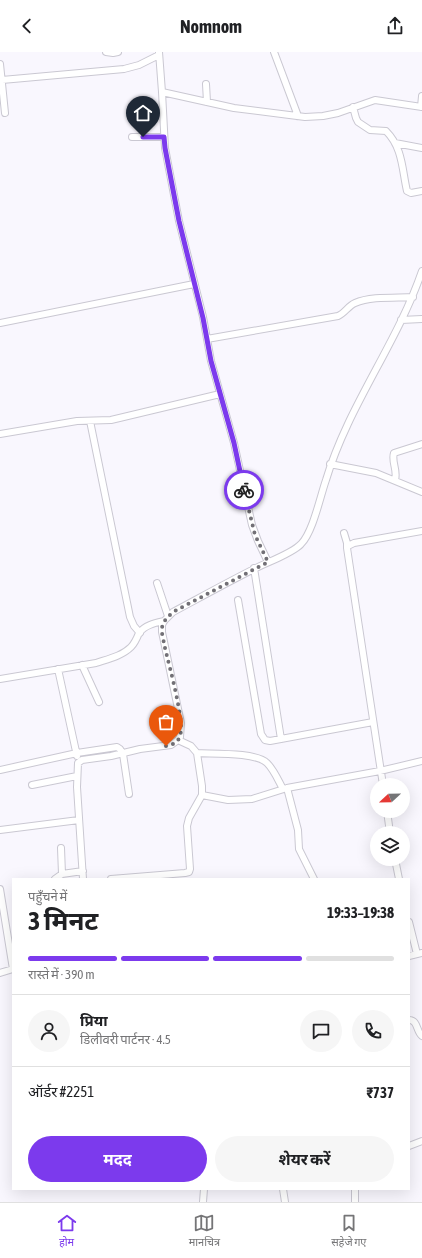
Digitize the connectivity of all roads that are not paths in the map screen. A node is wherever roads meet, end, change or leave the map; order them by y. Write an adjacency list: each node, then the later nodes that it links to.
1 (106, 52): 2 (street)
2 (118, 52)
3 (274, 52): 14 (street)
4 (159, 53): 6 (street); 8 (street)
5 (0, 64): 6 (street)
6 (2, 80): 13 (street)
7 (206, 84): 10 (street)
8 (162, 92): 10 (street); 16 (street)
9 (422, 96): 12 (street)
10 (207, 102): 14 (street)
11 (353, 107): 12 (street); 14 (street); 17 (street)
12 (422, 107)
13 (5, 113)
14 (298, 116)
15 (132, 137): 16 (street)
16 (164, 137): 21 (street)
17 (395, 143): 18 (street); 19 (street)
18 (422, 148)
19 (422, 191)
20 (422, 271): 22 (street)
21 (194, 284): 25 (street); 26 (street)
22 (413, 297): 24 (street); 26 (street)
23 (422, 319): 24 (street)
24 (401, 320): 31 (street)
25 (0, 323)
26 (207, 339): 27 (street)
27 (220, 394): 28 (street); 37 (street)
28 (90, 421): 29 (street); 42 (street)
29 (0, 434)
30 (422, 444): 32 (street)
31 (330, 464): 32 (street); 37 (street)
32 (395, 480): 33 (street)
33 (422, 492)
34 (422, 531): 36 (street)
35 (344, 533): 36 (street)
36 (347, 548): 47 (street)
37 (268, 562): 38 (street)
38 (254, 568): 41 (street); 48 (street)
39 (156, 583): 41 (street)
40 (238, 600): 48 (street)
41 (166, 619): 42 (street); 49 (street)
42 (140, 632): 43 (street)
43 (82, 665): 44 (street); 46 (street)
44 (58, 669): 45 (street); 50 (street)
45 (0, 679)
46 (99, 702)
47 (373, 722): 48 (street); 56 (street)
48 (281, 739)
49 (178, 740): 51 (street); 52 (street)
50 (77, 753): 51 (street); 53 (street); 55 (street)
51 (123, 754): 53 (street); 61 (street)
52 (197, 754): 60 (street); 62 (street)
53 (79, 761): 57 (street)
54 (422, 761): 56 (street)
55 (0, 770)
56 (380, 771): 58 (street); 60 (street)
57 (77, 776): 59 (street); 63 (street)
58 (382, 778)
59 (32, 785)
60 (285, 788): 62 (street); 72 (street)
61 (129, 794)
62 (202, 795): 71 (street)
63 (80, 820): 64 (street); 67 (street)
64 (0, 830)
65 (61, 848): 68 (street)
66 (396, 866): 73 (street)
67 (82, 871): 68 (street); 70 (street)
68 (62, 874): 69 (street)
69 (56, 878)
70 (83, 878)
71 (123, 878)
72 (314, 878)
73 (399, 878)
74 (0, 889): 78 (street)
75 (410, 925): 76 (street)
76 (420, 954): 77 (street)
77 (410, 956)
78 (12, 963)
79 (12, 969): 80 (street)
80 (0, 973)
81 (410, 1020): 82 (street)
82 (422, 1036)
83 (422, 1141): 84 (street)
84 (410, 1146)
85 (204, 1190): 88 (street)
86 (283, 1190): 89 (street)
87 (354, 1190): 90 (street)
88 (203, 1202)
89 (285, 1202)
90 (355, 1202)

